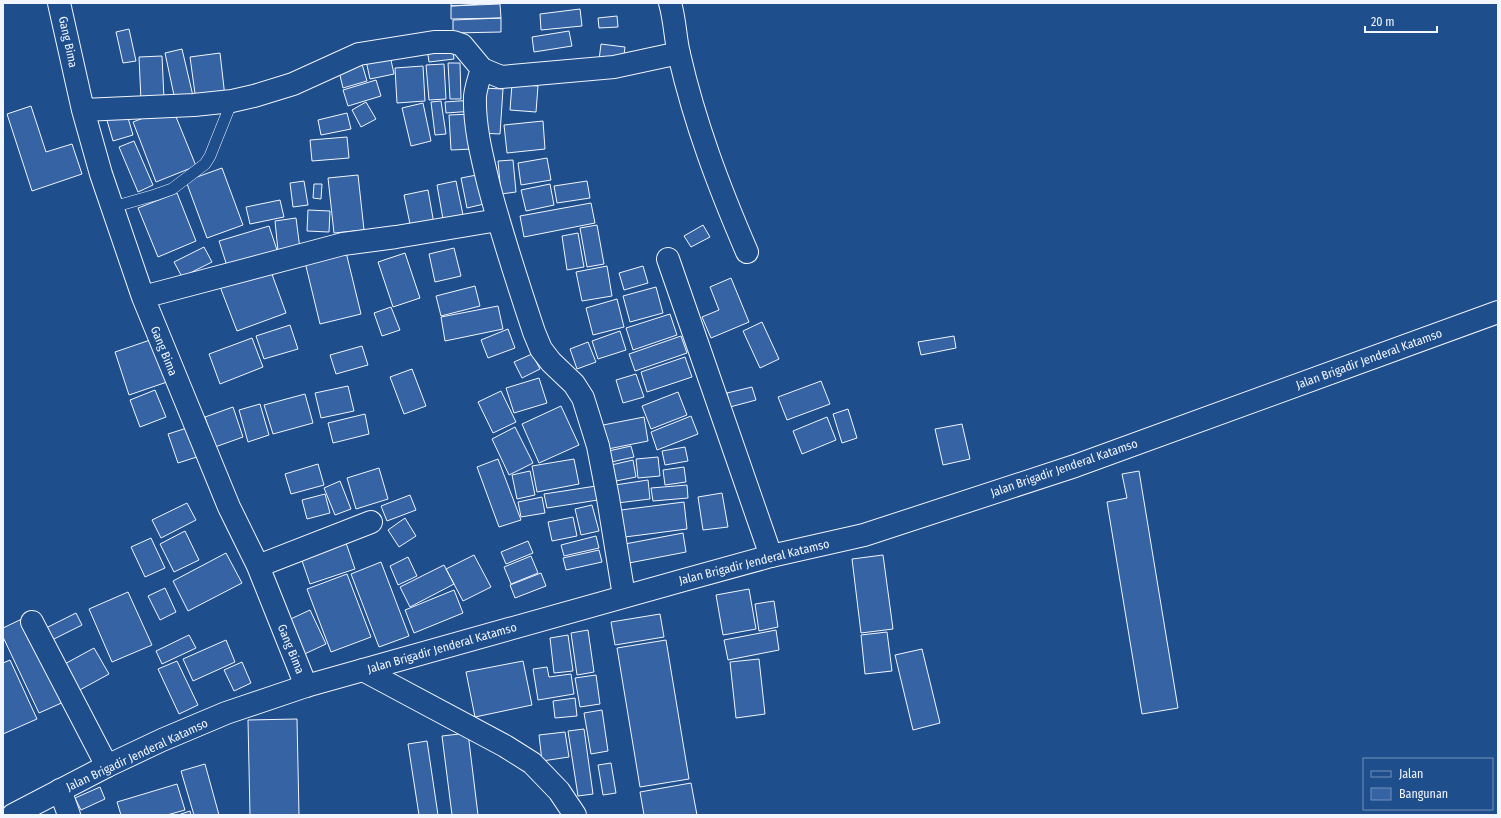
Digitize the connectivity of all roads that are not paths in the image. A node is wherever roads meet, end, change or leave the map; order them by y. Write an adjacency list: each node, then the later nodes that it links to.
1 (59, 3): 6 (street, Gang Bima)
2 (670, 3): 3 (street)
3 (679, 53): 4 (street); 9 (street)
4 (482, 69): 5 (street); 8 (street)
5 (232, 101): 6 (street); 7 (lane)
6 (83, 110): 7 (street, Gang Bima)
7 (113, 207): 11 (street, Gang Bima)
8 (498, 220): 11 (street); 16 (street)
9 (748, 252)
10 (668, 259): 14 (street)
11 (143, 297): 15 (street, Gang Bima)
12 (1498, 312): 14 (street, Jalan Brigadir Jenderal Katamso)
13 (371, 522): 15 (street)
14 (772, 556): 16 (street, Jalan Brigadir Jenderal Katamso)
15 (258, 566): 19 (street, Gang Bima)
16 (624, 596): 18 (street, Jalan Brigadir Jenderal Katamso)
17 (32, 622): 20 (street)
18 (363, 670): 19 (street, Jalan Brigadir Jenderal Katamso); 24 (street)
19 (306, 686): 20 (street, Jalan Brigadir Jenderal Katamso)
20 (107, 766): 21 (street, Jalan Brigadir Jenderal Katamso)
21 (60, 790): 22 (street, Jalan Brigadir Jenderal Katamso); 23 (street)
22 (13, 815)
23 (69, 815)
24 (575, 815)

